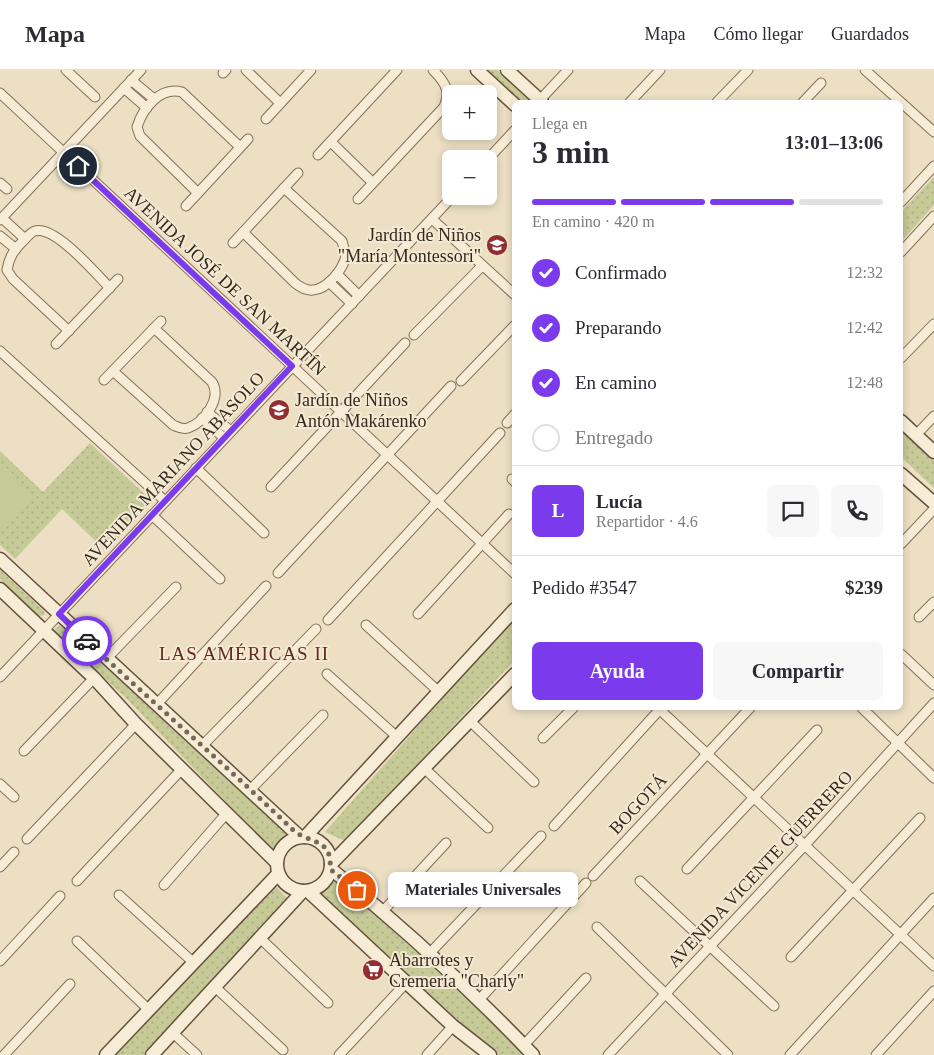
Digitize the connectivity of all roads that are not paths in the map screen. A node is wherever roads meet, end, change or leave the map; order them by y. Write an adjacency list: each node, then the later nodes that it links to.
1 (66, 70): 19 (street)
2 (141, 70): 15 (street)
3 (246, 70): 28 (street)
4 (311, 70): 28 (street)
5 (397, 70): 35 (street)
6 (433, 70): 14 (street)
7 (447, 70): 14 (street)
8 (477, 70): 27 (main road)
9 (507, 70): 21 (main road)
10 (568, 70): 22 (street)
11 (660, 70): 23 (street)
12 (748, 70): 24 (street)
13 (865, 70): 26 (street)
14 (440, 78): 42 (street)
15 (131, 80): 17 (street); 20 (street)
16 (821, 83): 25 (street)
17 (124, 88): 30 (street); 38 (street)
18 (0, 94): 38 (street, AVENIDA JOSÉ DE SAN MARTÍN)
19 (95, 97)
20 (154, 100): 30 (street); 36 (street)
21 (538, 100)
22 (542, 100)
23 (632, 100)
24 (719, 100)
25 (805, 100)
26 (898, 100)
27 (512, 102)
28 (280, 103): 31 (street)
29 (903, 104): 32 (street)
30 (147, 108): 44 (street)
31 (266, 119)
32 (934, 132)
33 (512, 133): 37 (street)
34 (248, 139): 36 (street)
35 (331, 142): 39 (street); 42 (street)
36 (240, 147): 44 (street)
37 (496, 150)
38 (64, 153): 50 (street); 76 (street, AVENIDA JOSÉ DE SAN MARTÍN)
39 (318, 155)
40 (934, 166): 46 (street)
41 (298, 172): 43 (street)
42 (372, 182): 45 (street)
43 (284, 188): 52 (street); 59 (street)
44 (198, 192): 48 (street)
45 (358, 198)
46 (903, 200)
47 (445, 205): 51 (street, AVENIDA MARIANO ABASOLO)
48 (186, 206)
49 (934, 216): 57 (street)
50 (1, 219): 54 (street)
51 (432, 219): 58 (street); 64 (street, AVENIDA MARIANO ABASOLO)
52 (243, 232): 55 (street); 61 (street)
53 (0, 236): 56 (street)
54 (24, 239): 56 (street); 62 (street)
55 (233, 243)
56 (16, 249): 70 (street)
57 (903, 250)
58 (482, 266): 63 (street); 71 (street)
59 (337, 274): 61 (street); 64 (street)
60 (118, 279): 62 (street)
61 (329, 282): 65 (street)
62 (110, 288): 70 (street)
63 (512, 293)
64 (360, 296): 65 (street, AVENIDA MARIANO ABASOLO)
65 (352, 304): 76 (street, AVENIDA MARIANO ABASOLO)
66 (161, 321): 68 (street)
67 (934, 324): 75 (street)
68 (154, 328): 77 (street); 82 (street)
69 (512, 328): 79 (street)
70 (69, 331): 72 (street)
71 (414, 335)
72 (56, 344)
73 (405, 344): 81 (street)
74 (0, 351): 95 (street)
75 (903, 356)
76 (292, 366): 81 (street, AVENIDA JOSÉ DE SAN MARTÍN); 88 (street, AVENIDA MARIANO ABASOLO)
77 (113, 371): 78 (street); 82 (street)
78 (104, 380)
79 (461, 381)
80 (451, 386): 91 (street)
81 (342, 413): 91 (street, AVENIDA JOSÉ DE SAN MARTÍN); 94 (street)
82 (205, 415): 88 (street)
83 (934, 416): 89 (street)
84 (512, 417): 85 (street)
85 (507, 423)
86 (903, 423): 89 (main road)
87 (500, 433): 96 (street)
88 (227, 435): 92 (street, AVENIDA MARIANO ABASOLO)
89 (916, 435): 90 (main road)
90 (934, 452)
91 (388, 456): 96 (street, AVENIDA JOSÉ DE SAN MARTÍN); 106 (street)
92 (196, 468): 95 (street, AVENIDA MARIANO ABASOLO); 101 (street)
93 (903, 476): 97 (main road)
94 (271, 487)
95 (164, 501): 100 (street, AVENIDA MARIANO ABASOLO)
96 (437, 501): 103 (street, AVENIDA JOSÉ DE SAN MARTÍN); 116 (street)
97 (934, 503)
98 (934, 510): 102 (street)
99 (509, 514): 103 (street)
100 (152, 515): 107 (street); 113 (street, AVENIDA MARIANO ABASOLO)
101 (264, 533)
102 (903, 542)
103 (482, 543): 105 (street, AVENIDA JOSÉ DE SAN MARTÍN); 114 (street)
104 (0, 559): 113 (main road)
105 (512, 571)
106 (278, 573)
107 (220, 579)
108 (266, 586): 129 (street)
109 (176, 587): 121 (street)
110 (0, 589): 119 (main road)
111 (934, 602): 115 (street)
112 (512, 612): 127 (main road)
113 (59, 614): 119 (street, AVENIDA MARIANO ABASOLO); 121 (main road)
114 (418, 614)
115 (919, 617)
116 (328, 620)
117 (366, 625): 127 (street)
118 (316, 629): 142 (street)
119 (44, 630): 123 (street, AVENIDA MARIANO ABASOLO); 125 (main road)
120 (903, 656): 126 (street)
121 (106, 659): 129 (main road)
122 (327, 674): 139 (street)
123 (0, 677)
124 (512, 677): 136 (main road)
125 (94, 678): 137 (main road); 143 (street)
126 (934, 685)
127 (438, 691): 139 (main road)
128 (934, 703): 141 (street, AVENIDA VICENTE GUERRERO)
129 (157, 704): 142 (main road)
130 (571, 710): 140 (street)
131 (657, 710): 155 (street)
132 (661, 710): 144 (street)
133 (748, 710): 144 (street, BOGOTÁ)
134 (864, 710): 141 (street)
135 (323, 715): 150 (street)
136 (470, 721): 145 (main road); 148 (street)
137 (136, 724): 146 (main road); 159 (street)
138 (818, 730): 151 (street)
139 (396, 736): 158 (main road)
140 (543, 738)
141 (898, 743): 147 (street); 161 (street, AVENIDA VICENTE GUERRERO)
142 (204, 745): 150 (main road)
143 (24, 751)
144 (707, 754): 151 (street); 167 (street, BOGOTÁ)
145 (425, 769): 156 (street); 163 (main road)
146 (181, 770): 153 (main road); 168 (street)
147 (934, 778)
148 (534, 782)
149 (0, 784): 152 (street)
150 (251, 789): 158 (main road)
151 (754, 797): 161 (street); 166 (street)
152 (14, 798)
153 (226, 814): 165 (main road); 170 (street)
154 (920, 818): 172 (street)
155 (554, 826)
156 (488, 828)
157 (541, 836): 183 (street)
158 (303, 837): 163 (main road); 165 (main road)
159 (27, 839)
160 (446, 844): 177 (street)
161 (805, 845): 172 (street); 182 (street, AVENIDA VICENTE GUERRERO)
162 (14, 852): 164 (street)
163 (331, 866): 173 (main road); 177 (main road)
164 (0, 867)
165 (277, 868): 173 (main road); 186 (main road)
166 (687, 869)
167 (593, 876)
168 (77, 881)
169 (640, 881): 182 (street)
170 (164, 884)
171 (586, 884): 194 (street)
172 (853, 890): 179 (street); 184 (street)
173 (306, 891): 180 (main road); 189 (main road)
174 (119, 895): 186 (street)
175 (60, 896): 185 (street)
176 (934, 898): 179 (street)
177 (383, 911): 183 (main road)
178 (597, 927): 193 (street)
179 (901, 934): 187 (street); 212 (street)
180 (260, 938): 191 (main road); 195 (street)
181 (77, 941): 197 (street)
182 (710, 947): 193 (street, AVENIDA VICENTE GUERRERO); 196 (street)
183 (429, 954): 194 (main road)
184 (791, 957)
185 (0, 961)
186 (194, 963): 197 (main road)
187 (934, 966)
188 (586, 978): 200 (street)
189 (407, 982): 198 (main road); 206 (street)
190 (70, 984): 202 (street)
191 (215, 987): 199 (main road); 201 (street)
192 (934, 991): 213 (street)
193 (665, 994): 210 (street, AVENIDA VICENTE GUERRERO); 211 (street)
194 (479, 1000): 200 (main road)
195 (328, 1003)
196 (774, 1006)
197 (149, 1010): 203 (main road)
198 (453, 1026): 207 (street); 208 (main road)
199 (173, 1033): 204 (main road); 205 (street)
200 (524, 1045): 209 (main road)
201 (282, 1050)
202 (4, 1055)
203 (106, 1055)
204 (152, 1055)
205 (197, 1055)
206 (339, 1055)
207 (427, 1055)
208 (490, 1055)
209 (533, 1055)
210 (608, 1055)
211 (728, 1055)
212 (790, 1055)
213 (876, 1055)

